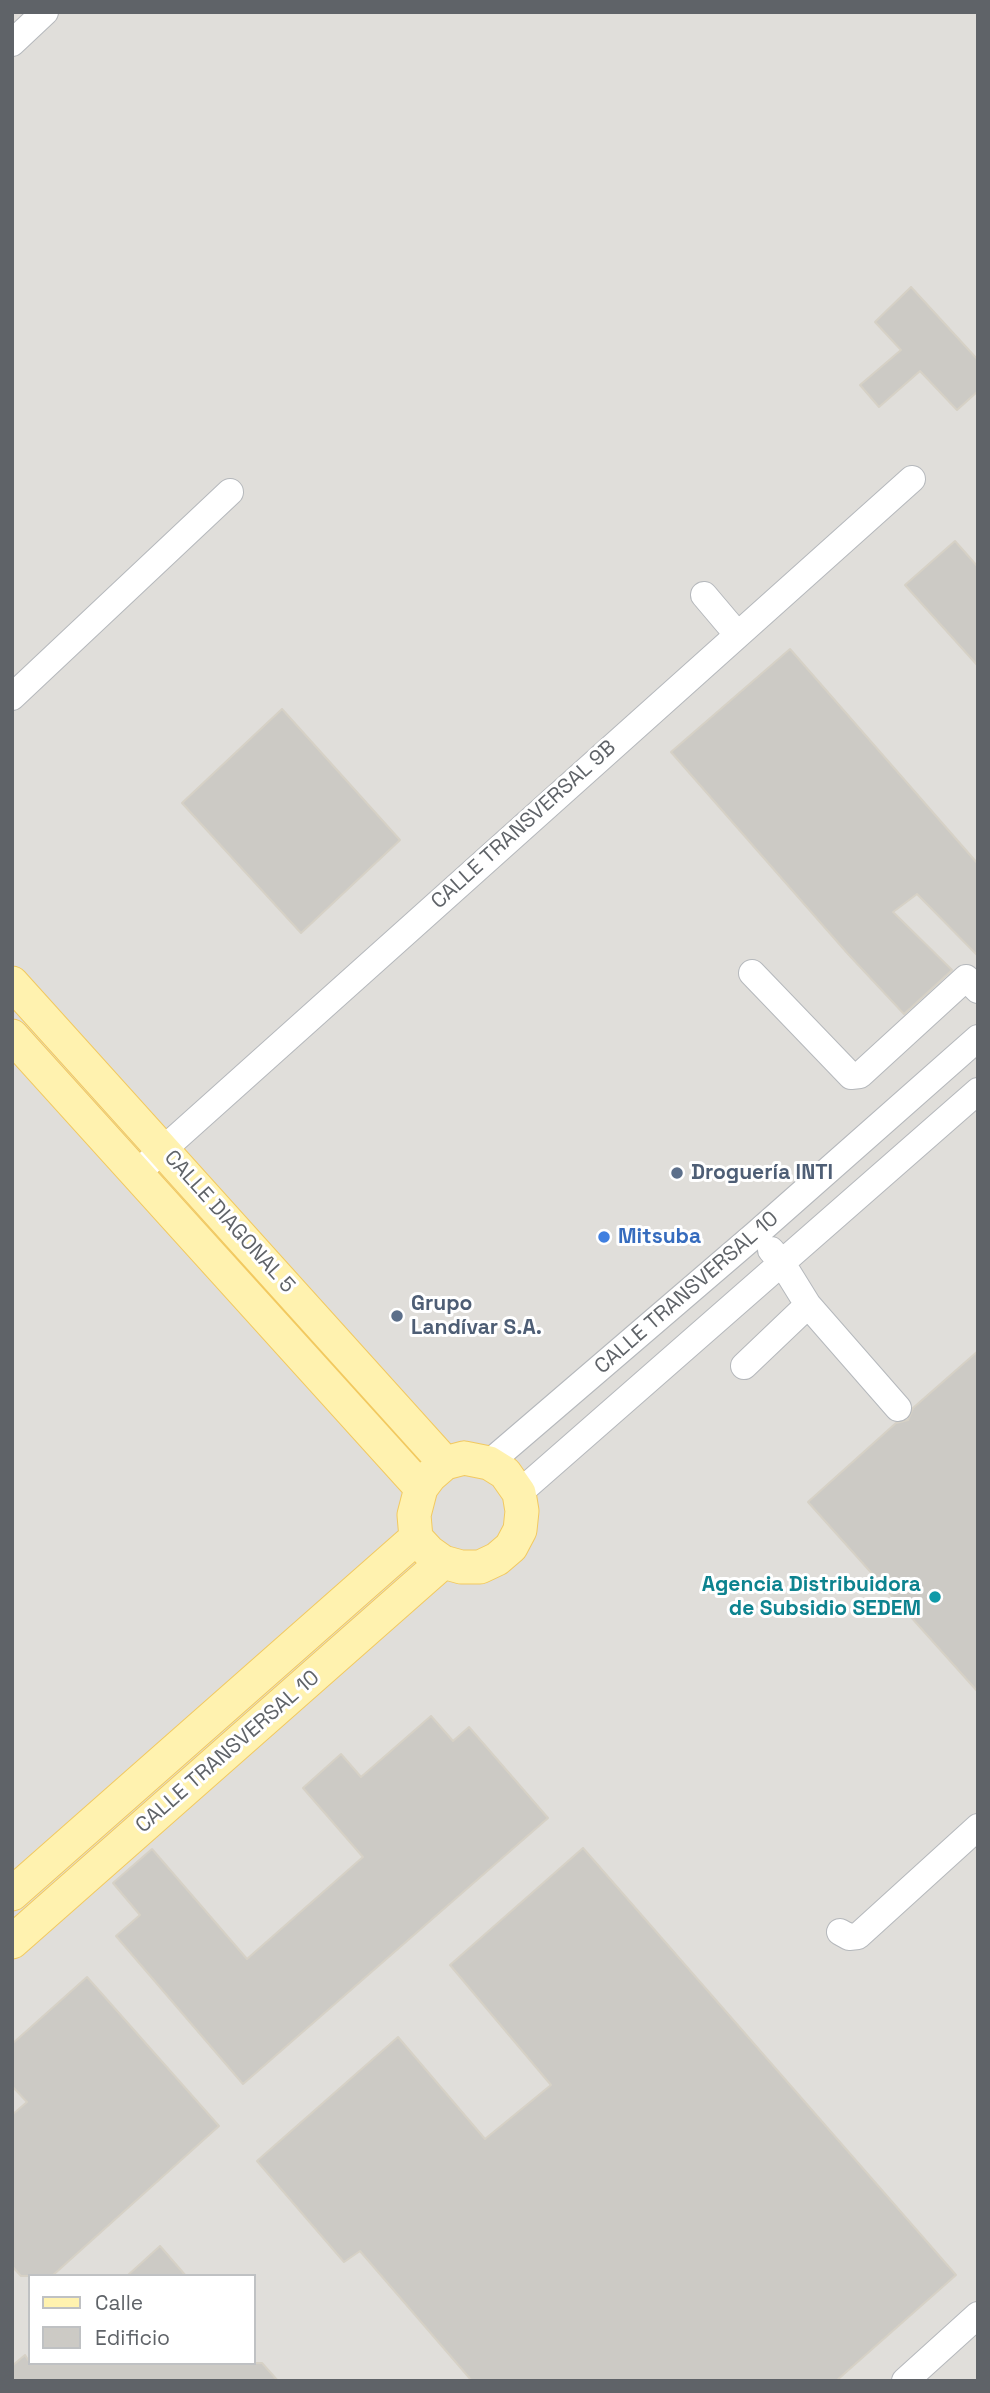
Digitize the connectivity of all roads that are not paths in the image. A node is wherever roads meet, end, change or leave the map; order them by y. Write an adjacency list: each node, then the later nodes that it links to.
1 (45, 12): 2 (street)
2 (12, 43)
3 (912, 479): 6 (street, CALLE TRANSVERSAL 9B)
4 (230, 492): 7 (street)
5 (704, 595): 6 (street)
6 (737, 634): 14 (street, CALLE TRANSVERSAL 9B)
7 (12, 697)
8 (752, 973): 10 (street)
9 (12, 983): 14 (main road, CALLE DIAGONAL 5)
10 (978, 990)
11 (12, 1036): 15 (main road, CALLE DIAGONAL 5)
12 (978, 1038): 16 (street, CALLE TRANSVERSAL 10)
13 (978, 1091): 17 (street, CALLE TRANSVERSAL 10)
14 (163, 1148): 15 (street, CALLE TRANSVERSAL 9B); 21 (main road, CALLE DIAGONAL 5)
15 (136, 1173): 23 (main road, CALLE DIAGONAL 5)
16 (756, 1234): 17 (street); 22 (street, CALLE TRANSVERSAL 10)
17 (782, 1263): 18 (street); 24 (street, CALLE TRANSVERSAL 10)
18 (808, 1305): 19 (street); 20 (street)
19 (744, 1366)
20 (898, 1408)
21 (445, 1463): 22 (main road); 23 (main road)
22 (489, 1463): 24 (main road)
23 (421, 1488): 25 (main road)
24 (519, 1493): 26 (main road)
25 (416, 1538): 26 (main road); 28 (main road, CALLE TRANSVERSAL 10)
26 (443, 1562): 29 (main road, CALLE TRANSVERSAL 10)
27 (978, 1827): 31 (street)
28 (45, 1865): 29 (main road); 30 (main road, CALLE TRANSVERSAL 10)
29 (68, 1893): 32 (main road, CALLE TRANSVERSAL 10)
30 (12, 1894)
31 (840, 1933)
32 (12, 1942)
33 (978, 2315): 34 (street)
34 (905, 2381)

